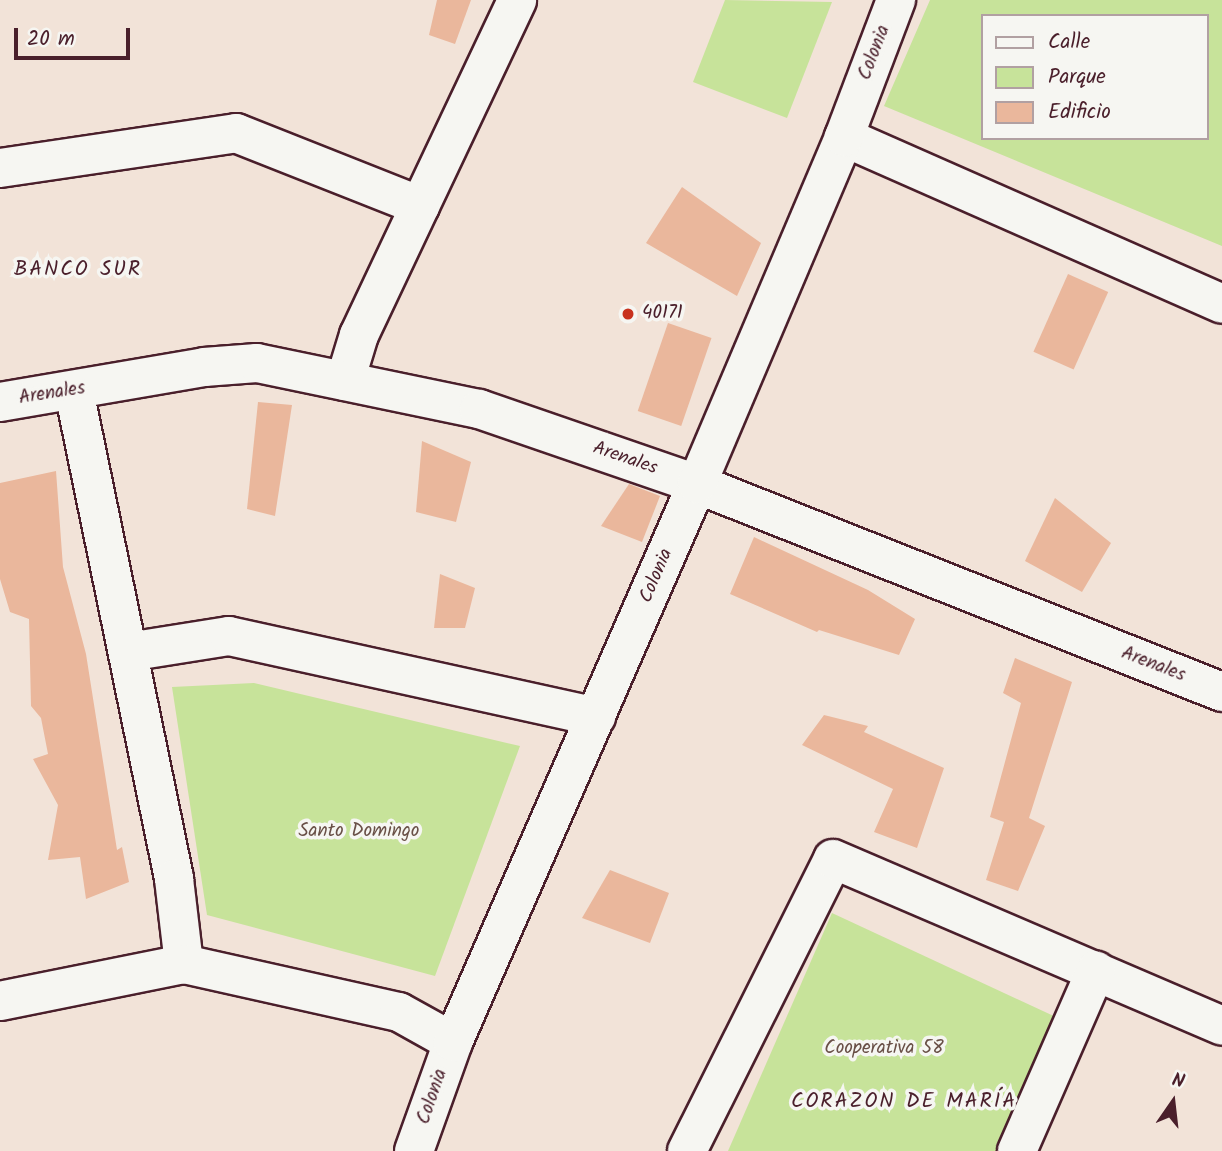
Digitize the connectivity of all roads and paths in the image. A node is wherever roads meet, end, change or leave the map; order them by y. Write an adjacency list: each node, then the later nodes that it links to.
1 (517, 0): 5 (street)
2 (896, 0): 3 (street, Colonia)
3 (844, 137): 6 (street); 10 (street, Colonia)
4 (0, 168): 5 (street)
5 (420, 206): 7 (street)
6 (1222, 304)
7 (345, 381): 8 (street, Arenales); 10 (street, Arenales)
8 (74, 391): 9 (street, Arenales); 11 (street)
9 (0, 402)
10 (697, 484): 12 (street, Arenales); 13 (street, Colonia)
11 (128, 652): 13 (street); 14 (street)
12 (1222, 692)
13 (596, 717): 18 (street, Colonia)
14 (184, 964): 16 (street); 18 (street)
15 (1096, 971): 17 (street); 20 (street); 21 (street)
16 (0, 1000)
17 (1222, 1026)
18 (453, 1042): 19 (street, Colonia)
19 (414, 1151)
20 (687, 1151)
21 (1017, 1151)

